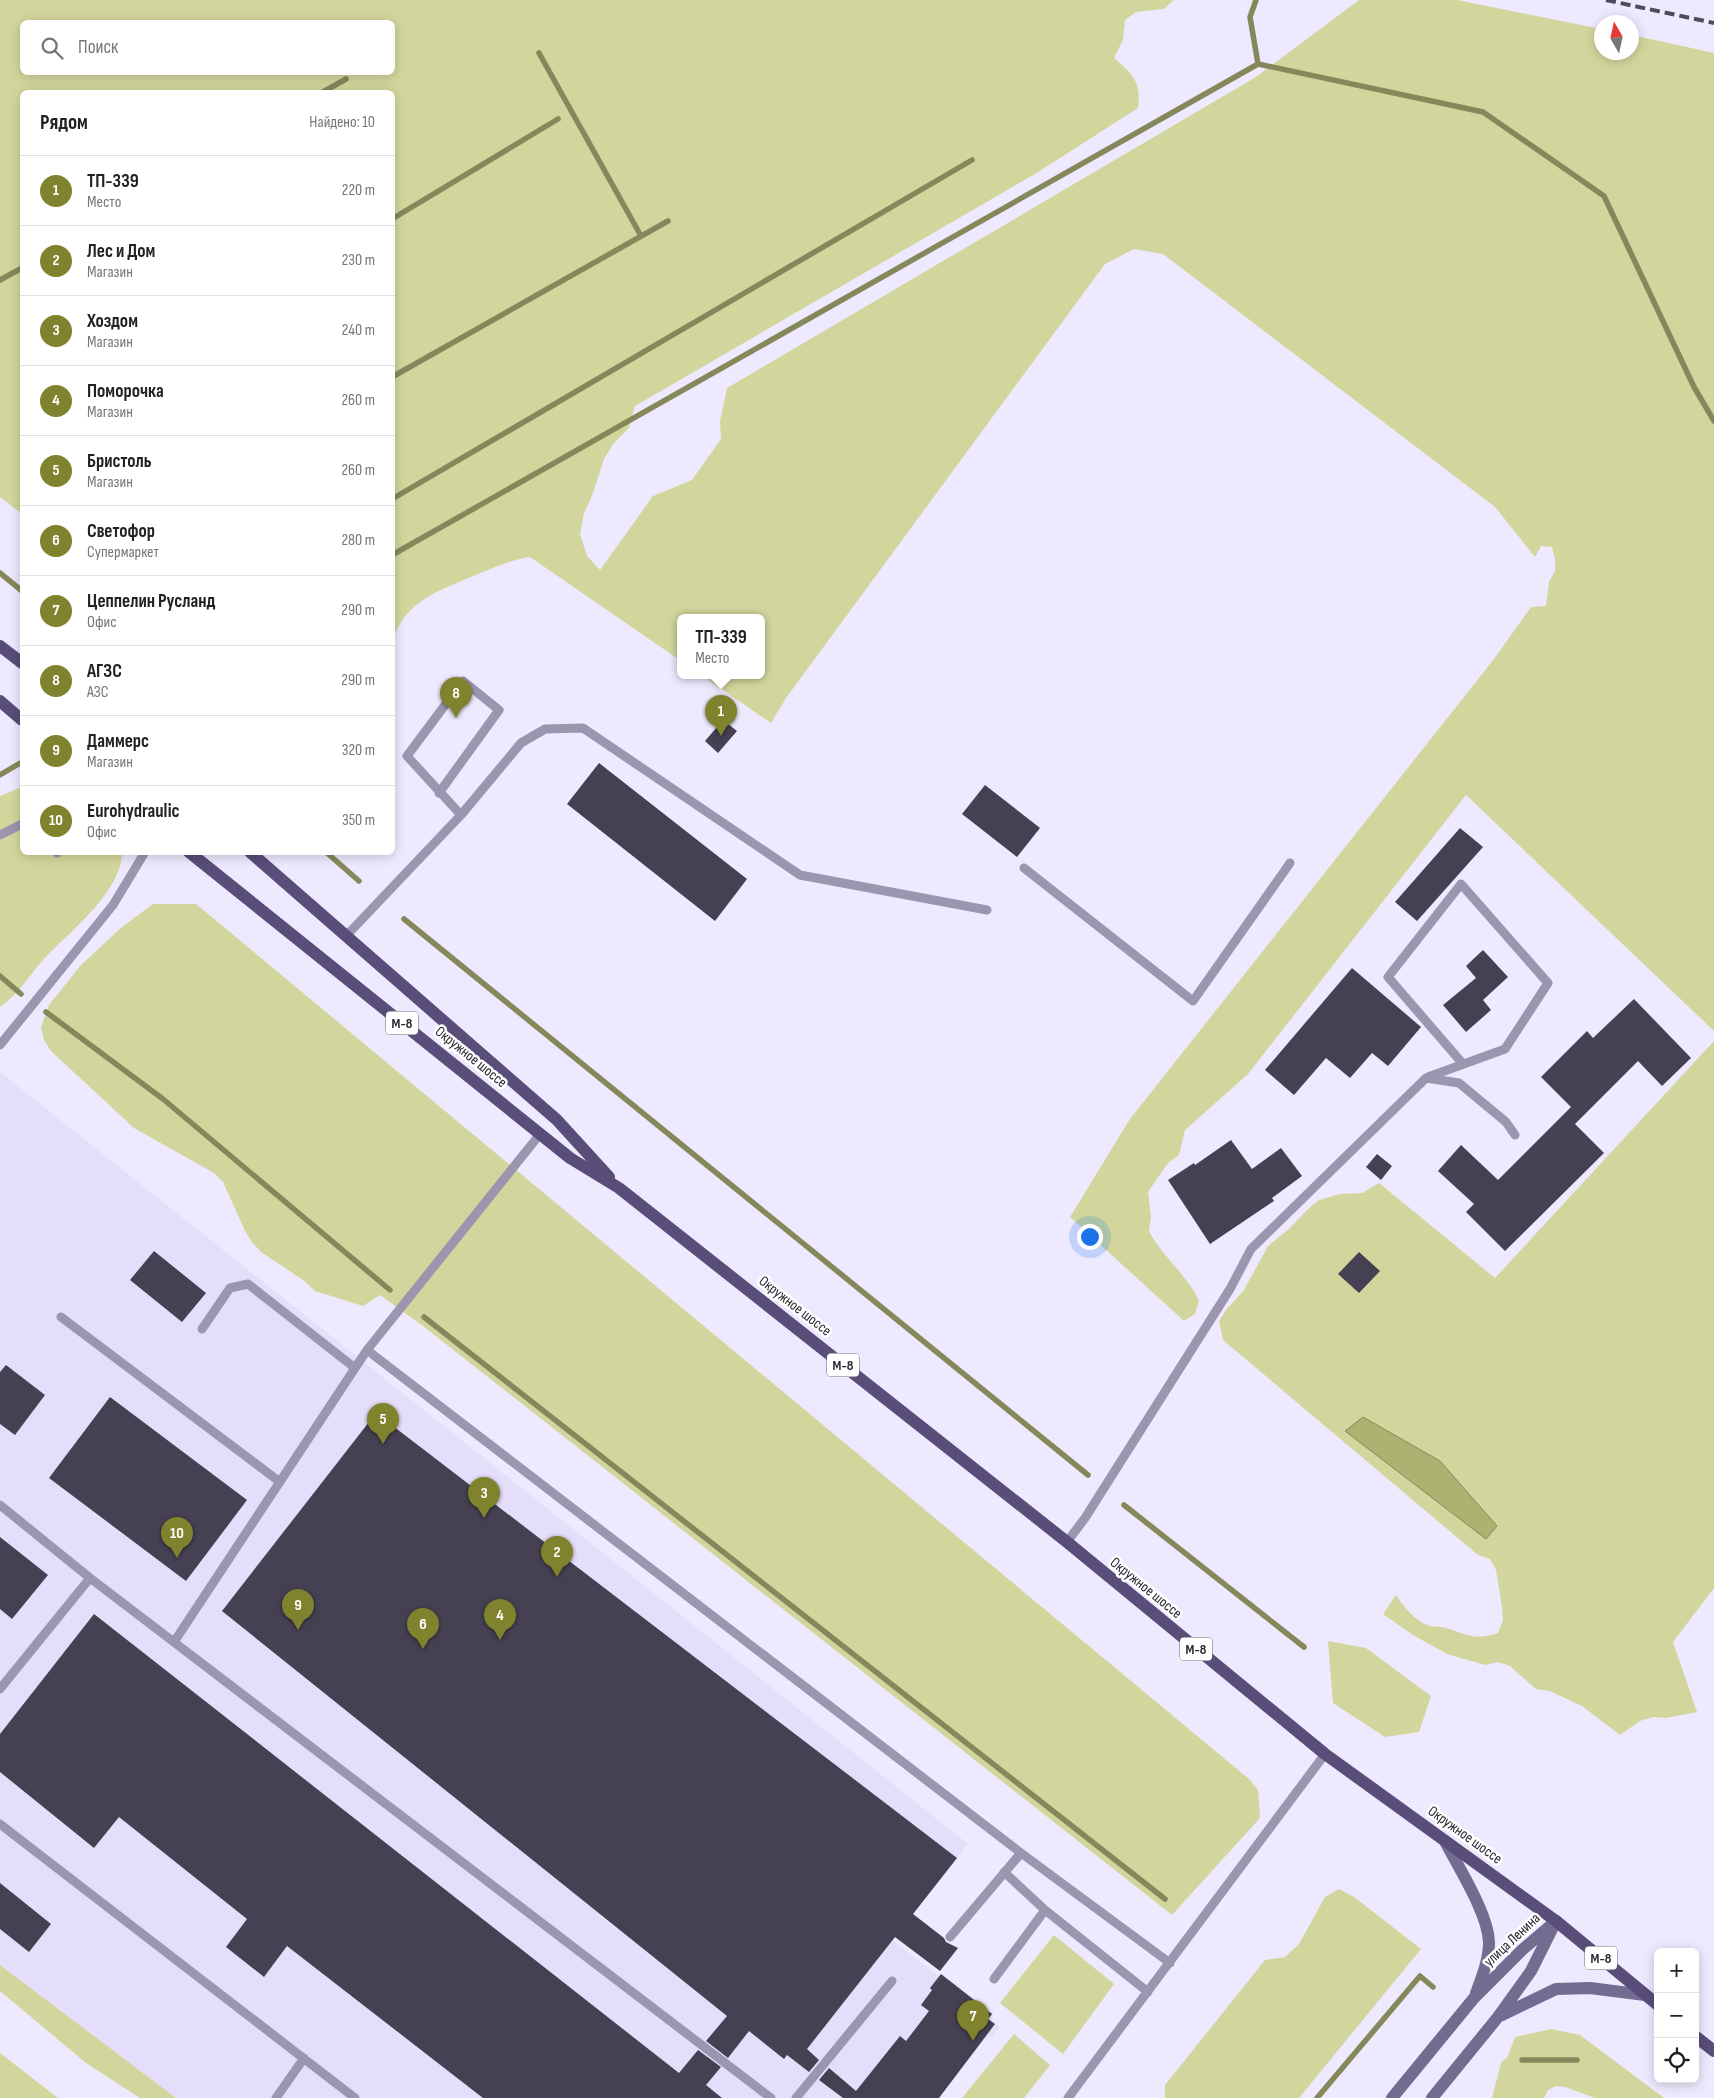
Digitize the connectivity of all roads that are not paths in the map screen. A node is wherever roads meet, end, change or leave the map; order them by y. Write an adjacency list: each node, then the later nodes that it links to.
1 (0, 646): 2 (main road)
2 (19, 660)
3 (0, 702): 4 (main road)
4 (20, 718)
5 (439, 793): 5 (lane); 6 (lane)
6 (461, 816): 14 (lane); 15 (lane)
7 (20, 825): 8 (lane)
8 (0, 835)
9 (143, 855): 16 (lane)
10 (193, 855): 19 (main road, Окружное шоссе / М-8)
11 (253, 855): 15 (main road, Окружное шоссе / М-8)
12 (1290, 863): 13 (lane)
13 (1024, 868)
14 (987, 910)
15 (346, 935): 21 (main road, Окружное шоссе / М-8)
16 (0, 1045)
17 (1463, 1064): 17 (lane); 18 (lane)
18 (1426, 1078): 20 (lane); 28 (lane)
19 (540, 1134): 21 (main road, Окружное шоссе / М-8); 24 (lane)
20 (1515, 1135)
21 (619, 1188): 28 (main road, Окружное шоссе / М-8)
22 (61, 1317): 26 (lane)
23 (202, 1329): 25 (lane)
24 (367, 1350): 25 (lane); 35 (lane)
25 (355, 1368): 26 (lane)
26 (280, 1482): 30 (lane)
27 (0, 1505): 29 (lane)
28 (1067, 1542): 32 (main road, Окружное шоссе / М-8)
29 (90, 1578): 30 (lane); 31 (lane)
30 (174, 1642): 53 (lane)
31 (0, 1689)
32 (1325, 1754): 34 (main road, Окружное шоссе / М-8); 40 (lane)
33 (0, 1824): 50 (lane)
34 (1445, 1841): 38 (main road, Окружное шоссе / М-8); 45 (main road, улица Ленина)
35 (1021, 1853): 36 (lane); 40 (lane)
36 (1004, 1872): 37 (lane); 39 (lane)
37 (1045, 1910): 41 (lane); 43 (lane)
38 (1556, 1921): 44 (main road, Окружное шоссе / М-8); 45 (main road, улица Ленина); 47 (main road, улица Ленина)
39 (950, 1937)
40 (1170, 1963): 43 (lane)
41 (994, 1979)
42 (892, 1981): 54 (lane)
43 (1148, 1992): 55 (lane)
44 (1645, 1995): 46 (main road, Окружное шоссе / М-8); 47 (main road, улица Ленина)
45 (1474, 1998): 56 (main road, улица Ленина)
46 (1654, 2002)
47 (1498, 2018): 57 (main road, улица Ленина)
48 (1698, 2038): 49 (main road)
49 (1714, 2051)
50 (304, 2058): 51 (lane); 52 (lane)
51 (276, 2098)
52 (355, 2098)
53 (772, 2098)
54 (796, 2098)
55 (1068, 2098)
56 (1392, 2098)
57 (1432, 2098)

